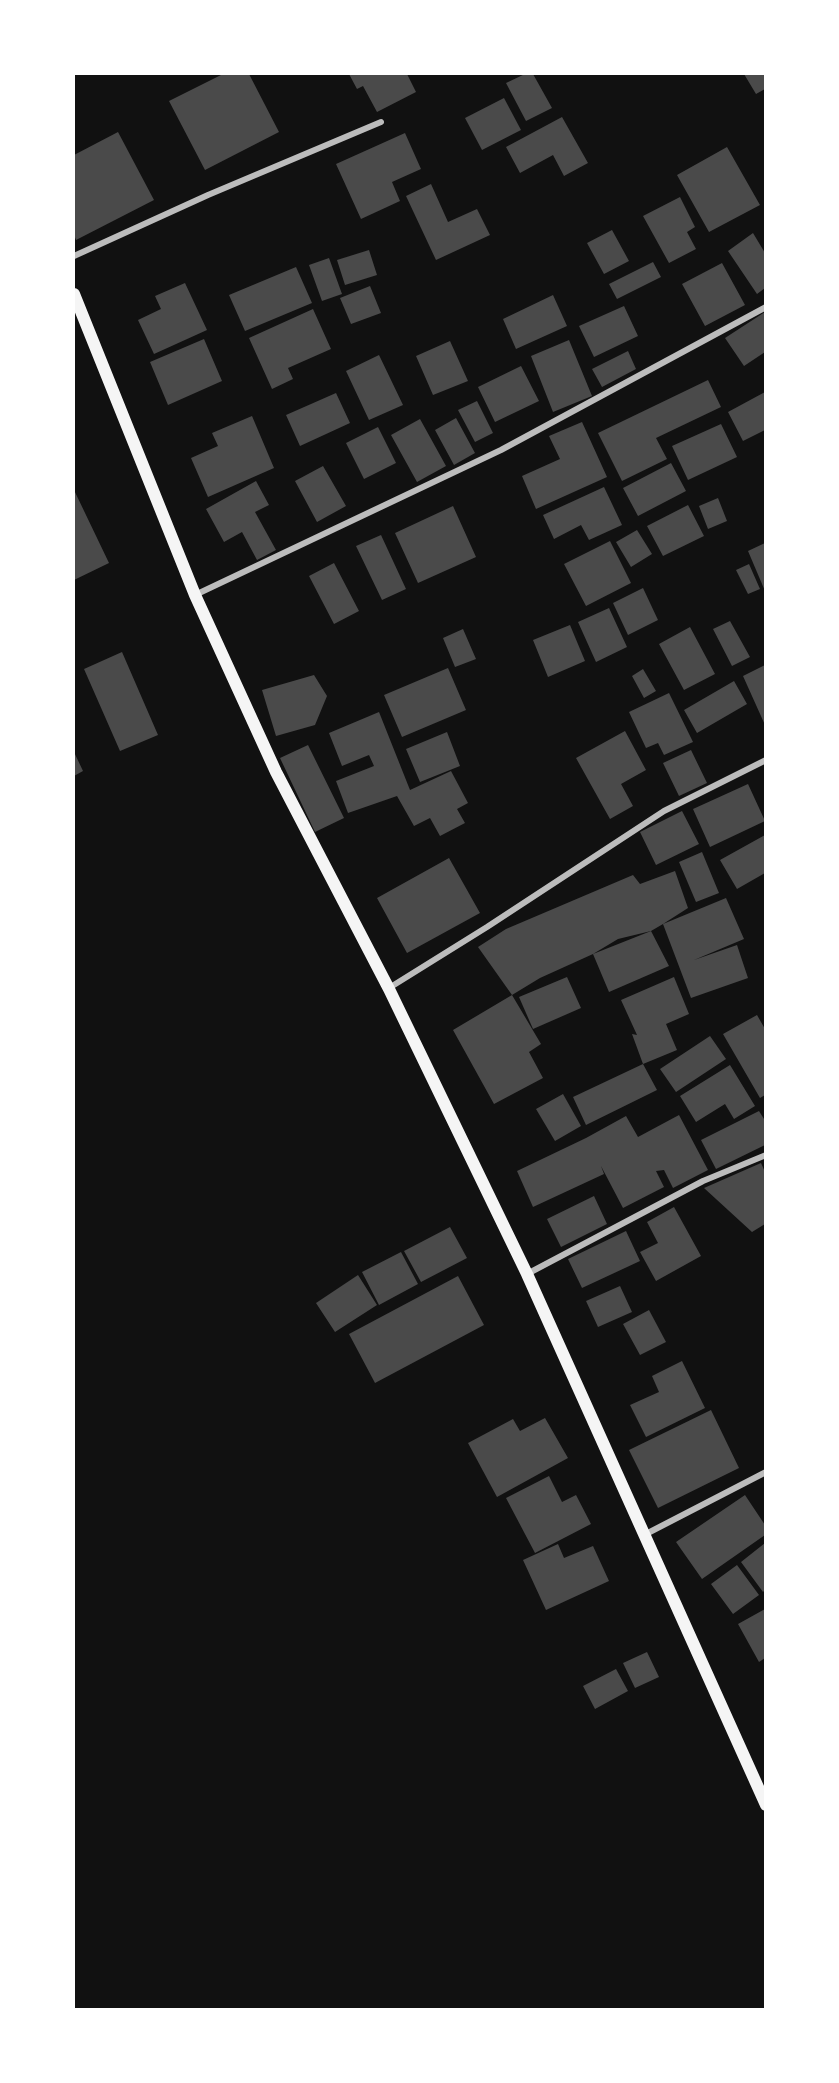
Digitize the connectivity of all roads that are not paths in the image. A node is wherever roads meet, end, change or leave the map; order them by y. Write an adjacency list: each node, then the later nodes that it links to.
1 (381, 122): 2 (street)
2 (74, 256)
3 (74, 294): 5 (main road)
4 (765, 307): 5 (street)
5 (195, 595): 7 (main road)
6 (765, 760): 7 (street)
7 (389, 988): 9 (main road)
8 (765, 1155): 9 (street)
9 (527, 1274): 11 (main road)
10 (765, 1472): 11 (street)
11 (644, 1535): 12 (main road)
12 (765, 1805)

